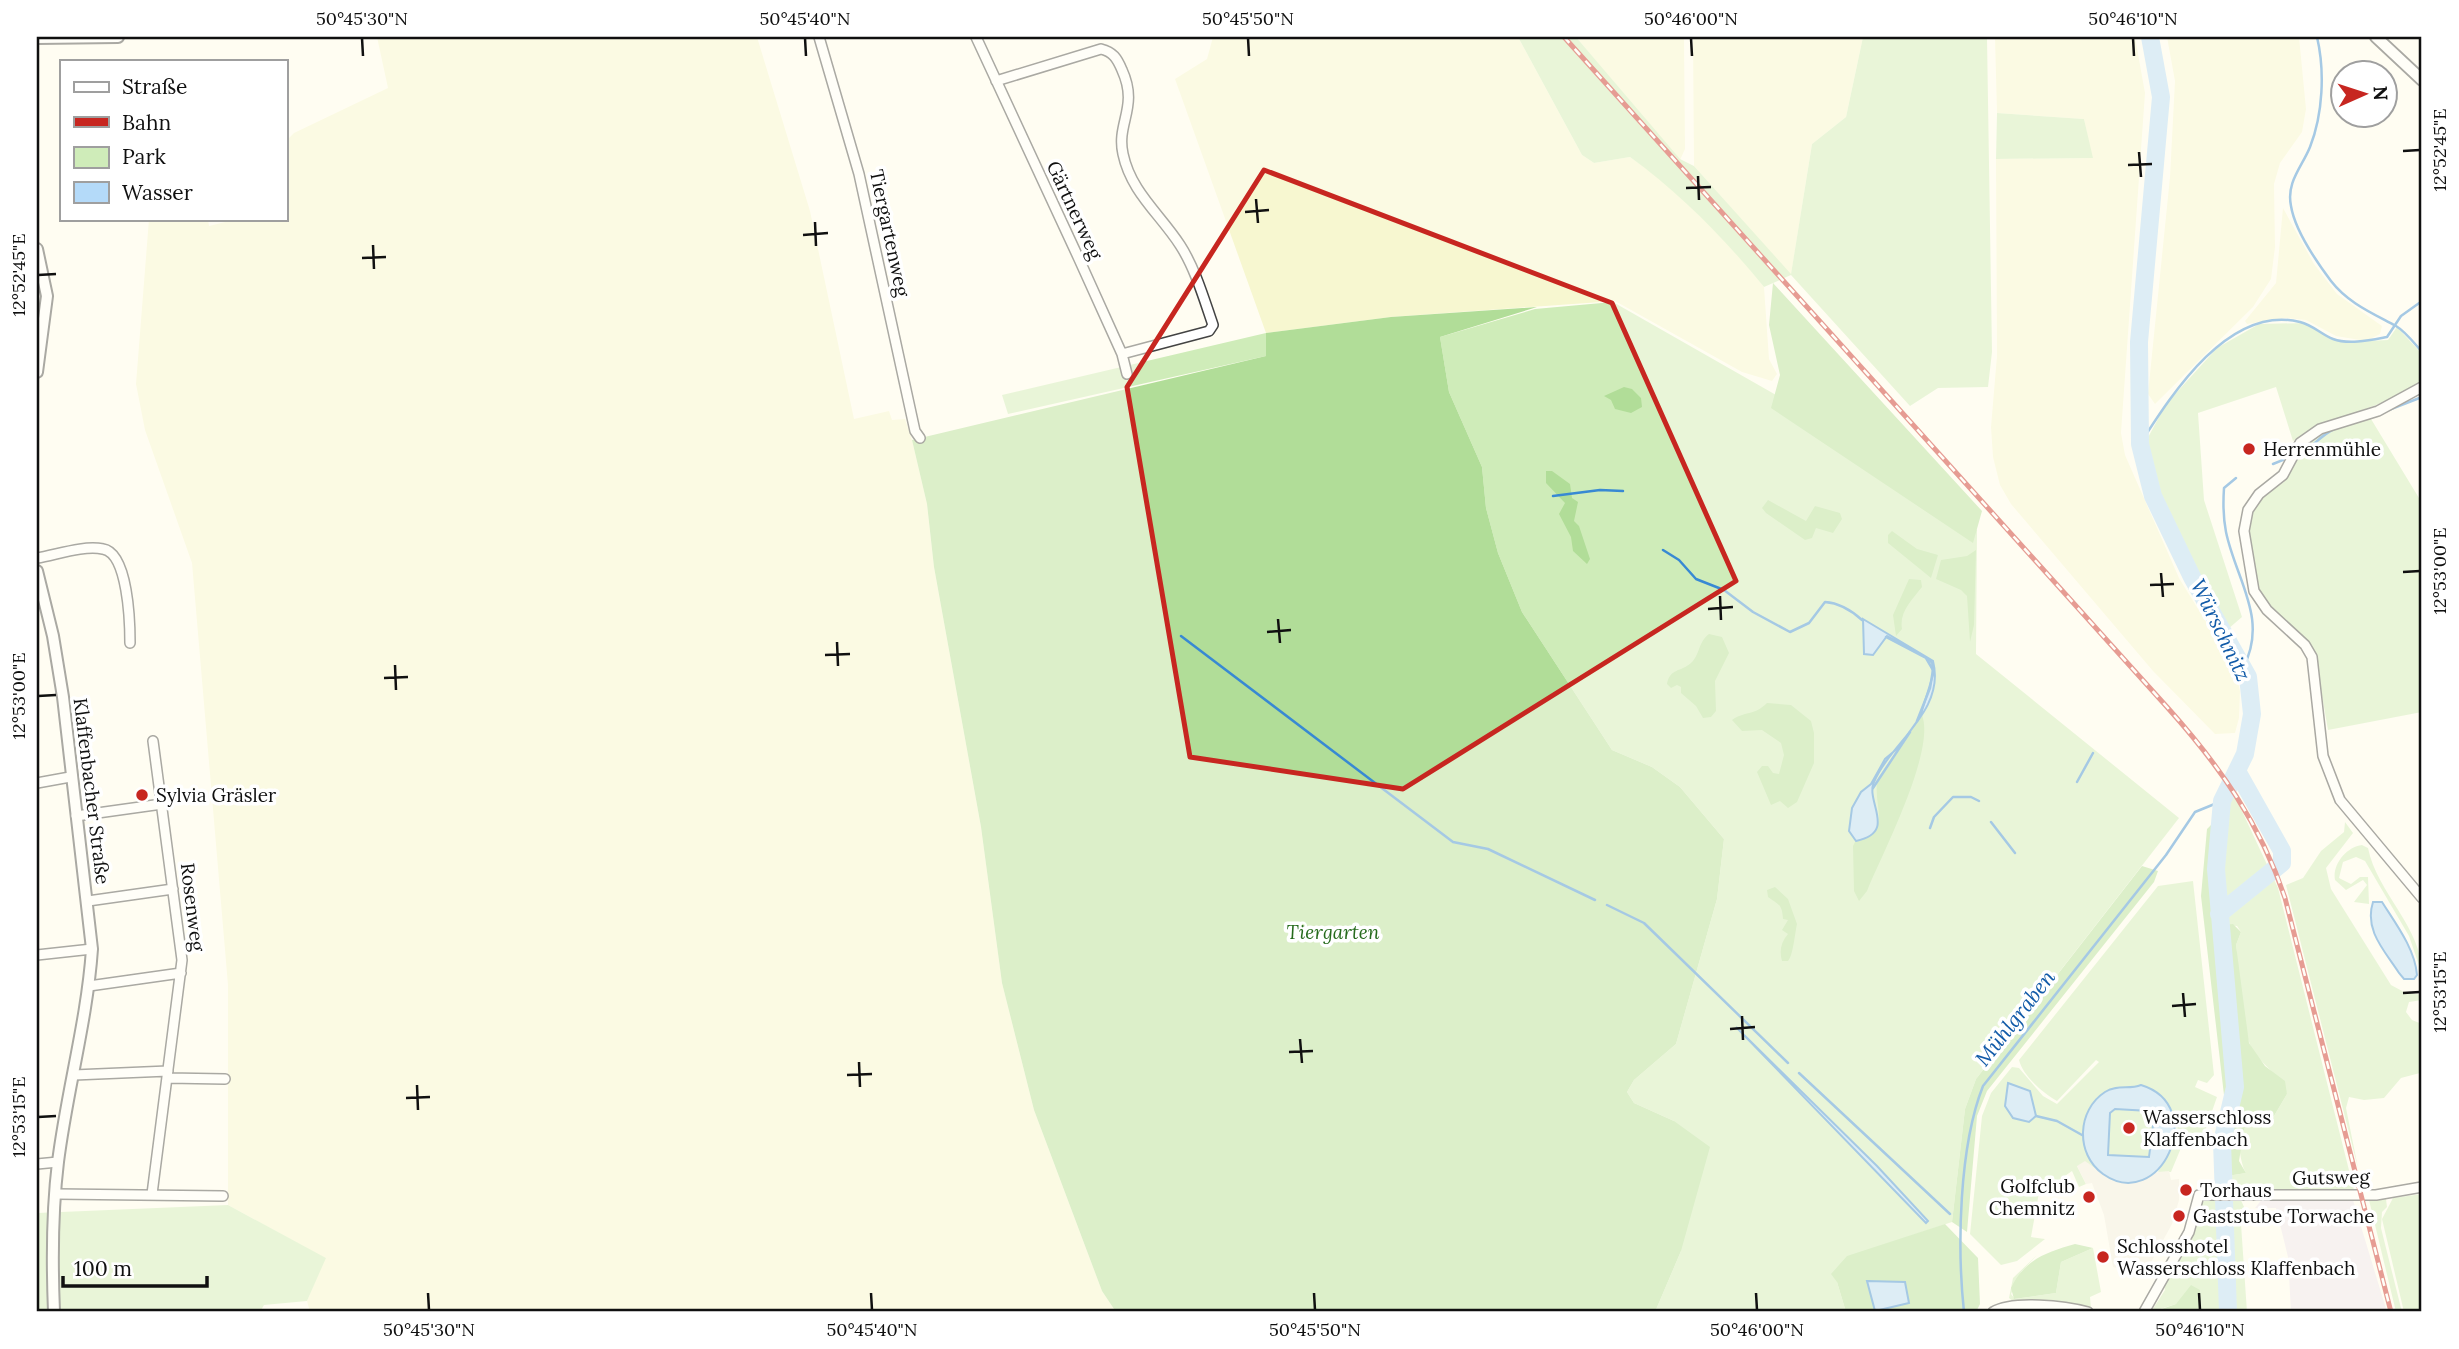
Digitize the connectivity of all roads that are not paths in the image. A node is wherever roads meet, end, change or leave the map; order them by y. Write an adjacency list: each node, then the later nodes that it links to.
1 (118, 37): 5 (street)
2 (819, 37): 13 (street, Tiergartenweg)
3 (976, 37): 7 (street, Gärtnerweg)
4 (2376, 37): 6 (street)
5 (37, 38)
6 (2422, 80)
7 (996, 81): 9 (street, Gärtnerweg); 9 (street)
8 (37, 249): 10 (street)
9 (1122, 354): 11 (street, Gärtnerweg)
10 (37, 372)
11 (1128, 374)
12 (2422, 387): 23 (street)
13 (920, 438)
14 (37, 558): 16 (street)
15 (37, 570): 18 (street, Klaffenbacher Straße)
16 (130, 643)
17 (153, 741): 20 (street, Rosenweg)
18 (70, 777): 19 (street); 21 (street, Klaffenbacher Straße)
19 (37, 783)
20 (162, 804): 21 (street); 22 (street, Rosenweg)
21 (76, 816): 24 (street, Klaffenbacher Straße)
22 (173, 889): 24 (street); 27 (street, Rosenweg)
23 (2422, 898)
24 (88, 901): 25 (street, Klaffenbacher Straße)
25 (92, 949): 26 (street); 28 (street, Klaffenbacher Straße)
26 (37, 955)
27 (181, 973): 28 (street); 30 (street, Rosenweg)
28 (89, 986): 29 (street, Klaffenbacher Straße)
29 (74, 1075): 30 (street); 32 (street, Klaffenbacher Straße)
30 (168, 1075): 31 (street); 36 (street, Rosenweg)
31 (225, 1079)
32 (58, 1162): 33 (street); 35 (street, Klaffenbacher Straße)
33 (37, 1164)
34 (2422, 1187): 41 (street, Gutsweg)
35 (57, 1194): 36 (street); 38 (street, Klaffenbacher Straße)
36 (152, 1194): 37 (street)
37 (223, 1196)
38 (54, 1312)
39 (1993, 1312): 40 (street)
40 (2088, 1312)
41 (2144, 1312)

